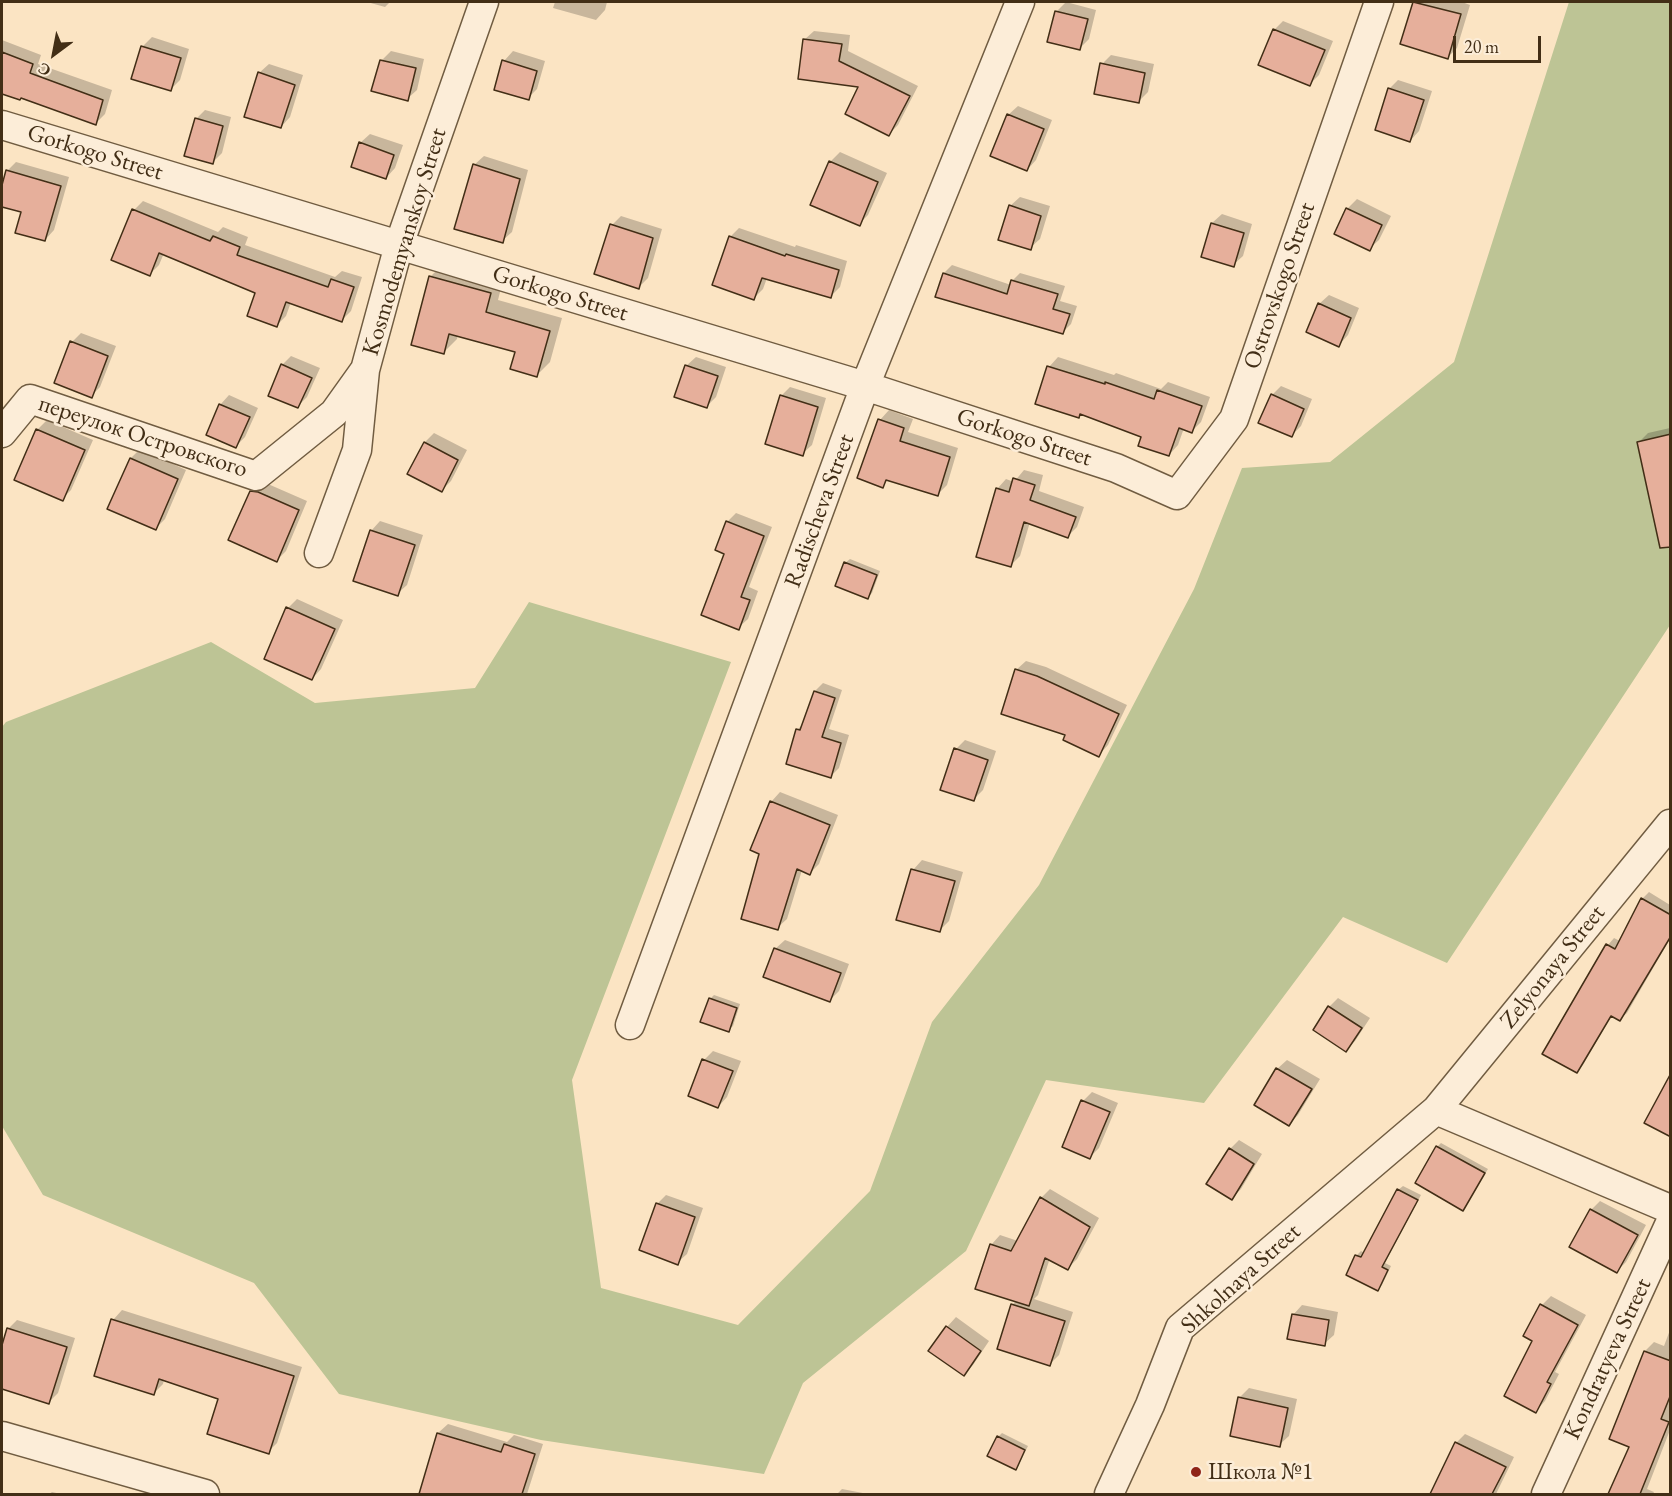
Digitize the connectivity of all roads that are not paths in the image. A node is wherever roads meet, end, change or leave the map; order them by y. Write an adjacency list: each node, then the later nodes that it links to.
1 (484, 2): 5 (street, Kosmodemyanskoy Street)
2 (1020, 2): 7 (street, Radischeva Street)
3 (1379, 2): 9 (street, Ostrovskogo Street)
4 (2, 125): 5 (street, Gorkogo Street)
5 (399, 245): 6 (street, Kosmodemyanskoy Street); 7 (street, Gorkogo Street)
6 (365, 370): 8 (street, переулок Островского); 10 (street, Kosmodemyanskoy Street)
7 (866, 386): 9 (street, Gorkogo Street); 12 (street, Radischeva Street)
8 (2, 433)
9 (1116, 468)
10 (319, 553)
11 (1671, 824): 13 (street, Zelyonaya Street)
12 (630, 1025)
13 (1436, 1110): 14 (street); 18 (street, Shkolnaya Street)
14 (1671, 1209)
15 (1671, 1223): 19 (street, Kondratyeva Street)
16 (2, 1436): 17 (street)
17 (205, 1494)
18 (1109, 1494)
19 (1546, 1494)

